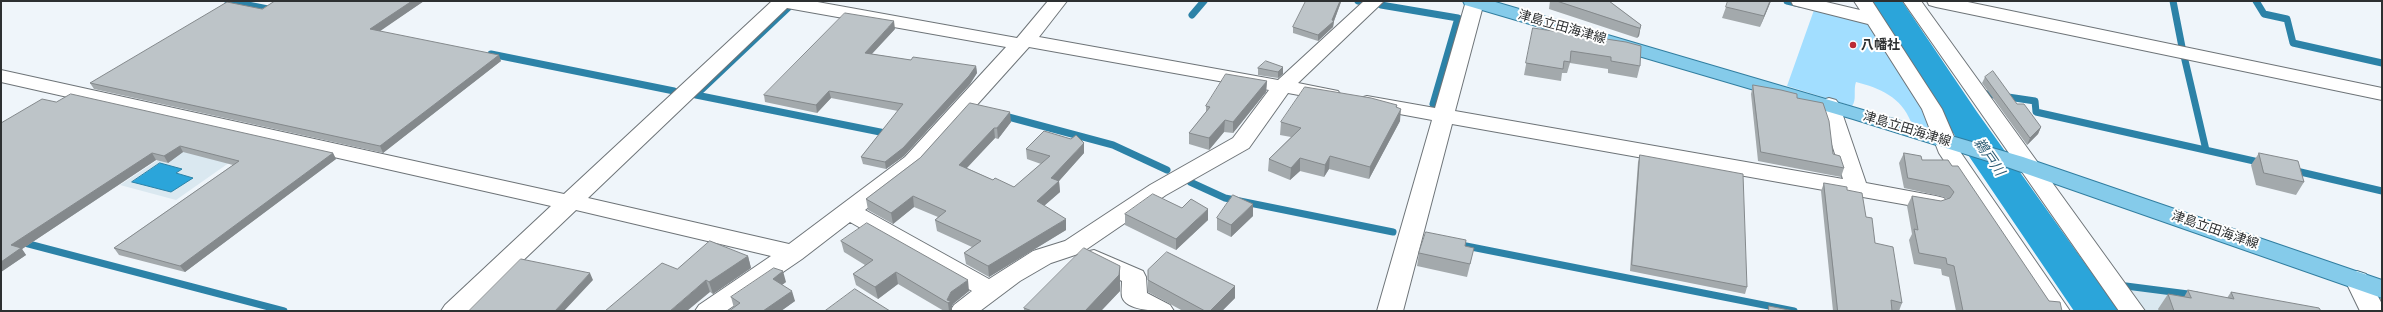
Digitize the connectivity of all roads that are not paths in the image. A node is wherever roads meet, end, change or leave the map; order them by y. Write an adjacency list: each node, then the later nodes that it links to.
1 (782, 1): 10 (street); 19 (street)
2 (1058, 1): 10 (street)
3 (1375, 1): 12 (street)
4 (1473, 1): 14 (main road, 津島立田海津線); 15 (street)
5 (1800, 1): 9 (street)
6 (1863, 1): 9 (street)
7 (1912, 1): 17 (street)
8 (1936, 1): 13 (street)
9 (1875, 20): 16 (street)
10 (1023, 43): 12 (street); 21 (street)
11 (1, 76): 19 (street)
12 (1282, 87): 15 (street); 22 (street)
13 (2382, 94)
14 (1829, 104): 16 (main road, 津島立田海津線); 18 (street)
15 (1442, 115): 18 (street); 31 (street)
16 (1948, 142): 17 (main road, 津島立田海津線); 32 (street)
17 (2030, 168): 24 (main road, 津島立田海津線); 33 (street)
18 (1857, 189): 20 (street)
19 (570, 202): 23 (street); 27 (street)
20 (1936, 202)
21 (850, 212): 23 (street); 26 (street)
22 (1073, 247): 26 (street); 30 (street)
23 (793, 253): 28 (street)
24 (2357, 280): 25 (main road, 津島立田海津線); 34 (street)
25 (2382, 289)
26 (990, 291): 29 (street)
27 (454, 311)
28 (708, 311)
29 (963, 311)
30 (1161, 311)
31 (1390, 311)
32 (2057, 311)
33 (2132, 311)
34 (2373, 311)

